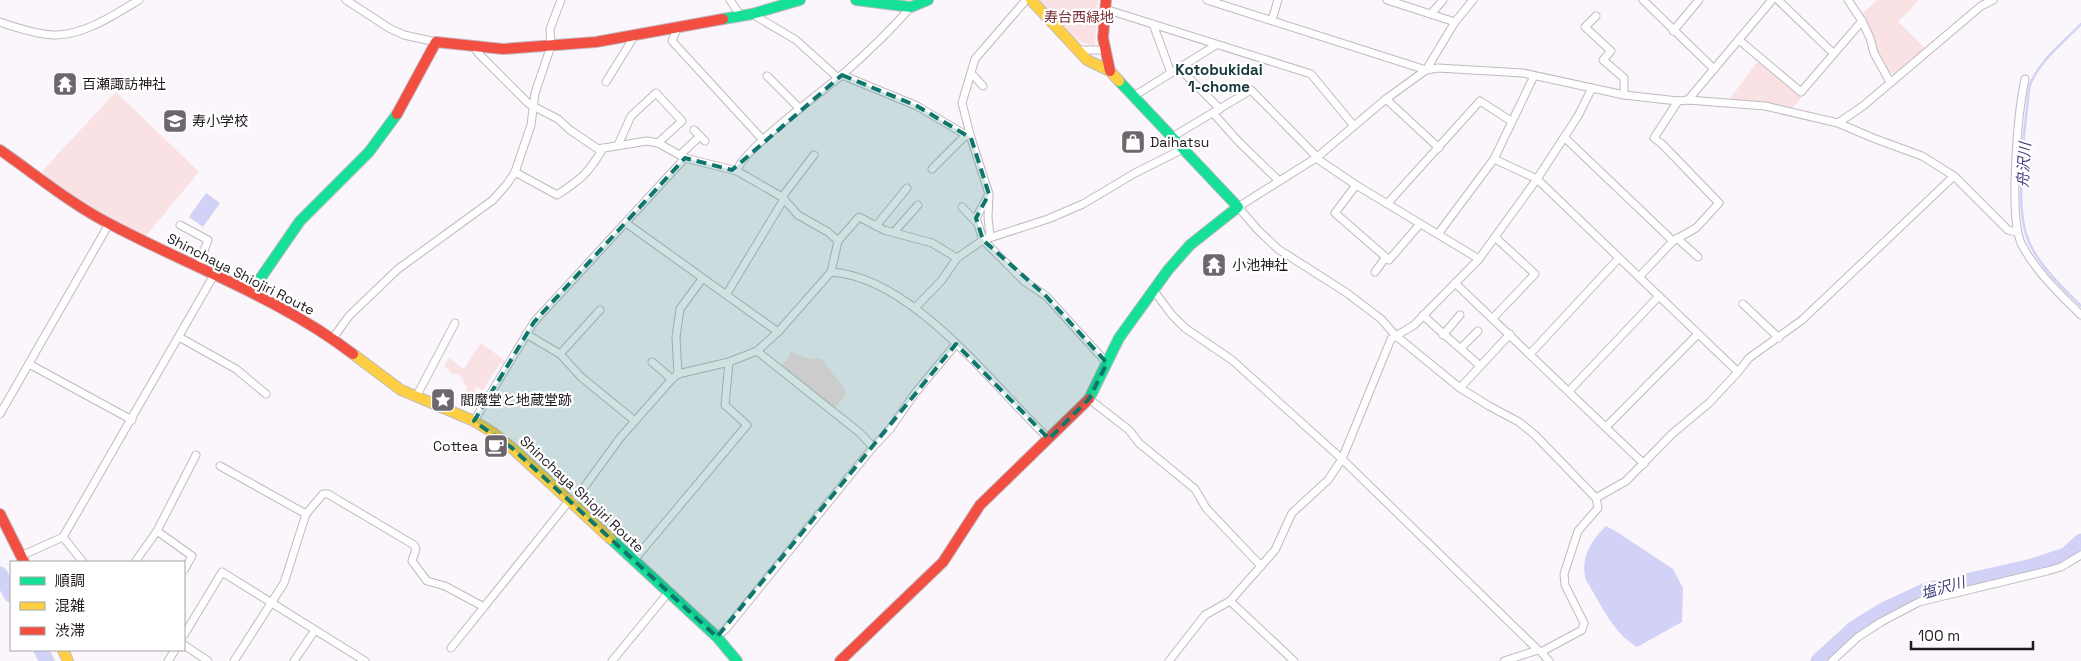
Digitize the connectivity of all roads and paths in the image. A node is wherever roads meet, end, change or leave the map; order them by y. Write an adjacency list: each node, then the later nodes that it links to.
1 (139, 0): 30 (street)
2 (346, 0): 37 (street)
3 (561, 0): 40 (street)
4 (730, 0): 26 (street)
5 (800, 0): 21 (street)
6 (856, 0): 23 (street)
7 (928, 0): 23 (street)
8 (1026, 0): 48 (street)
9 (1031, 0): 41 (street)
10 (1207, 0): 28 (street)
11 (1278, 0): 28 (street)
12 (1388, 0): 25 (street)
13 (1443, 0): 25 (street)
14 (1473, 0): 31 (street)
15 (1643, 0): 34 (street)
16 (1699, 0): 34 (street)
17 (1772, 0): 36 (street)
18 (1778, 0): 43 (street)
19 (1848, 0): 29 (street)
20 (1993, 0): 55 (street)
21 (778, 3): 24 (street)
22 (1106, 4): 32 (street); 42 (street)
23 (911, 7): 51 (street)
24 (752, 14): 26 (street); 51 (street)
25 (1431, 14): 31 (street)
26 (740, 16): 33 (street)
27 (1596, 16): 58 (street)
28 (1272, 20): 46 (street)
29 (1862, 21): 43 (street); 55 (street)
30 (0, 22)
31 (1455, 22): 46 (street)
32 (1153, 24): 39 (street); 49 (street)
33 (678, 26): 35 (street); 74 (street)
34 (1673, 31): 45 (street)
35 (636, 35): 40 (street); 53 (street)
36 (1739, 40): 43 (street); 45 (street)
37 (436, 42): 38 (street); 125 (street)
38 (473, 45): 40 (street); 63 (street)
39 (1216, 45): 44 (street); 69 (street)
40 (551, 46): 63 (street)
41 (1078, 50): 42 (street); 47 (street)
42 (1105, 50): 47 (street)
43 (1833, 53)
44 (1179, 68): 49 (street); 65 (street)
45 (1714, 69): 61 (street)
46 (1426, 70): 52 (street); 60 (street)
47 (1110, 71): 59 (street)
48 (971, 73): 56 (street); 71 (street)
49 (1171, 73): 59 (street)
50 (767, 76): 64 (street)
51 (840, 76): 64 (street); 71 (street)
52 (1534, 76): 57 (street); 67 (street)
53 (607, 77)
54 (2025, 79): 106 (street)
55 (1890, 82): 68 (street)
56 (983, 86)
57 (1592, 88): 58 (street); 73 (street)
58 (1624, 95): 62 (street)
59 (1134, 96): 72 (street)
60 (1386, 99): 69 (street); 78 (street)
61 (1688, 100): 62 (street); 68 (street)
62 (1678, 101): 110 (street)
63 (534, 108): 77 (street); 87 (street)
64 (800, 109): 74 (street)
65 (1220, 109): 66 (street); 83 (street)
66 (1213, 113): 72 (street); 90 (street)
67 (1511, 122): 78 (street); 84 (street)
68 (1838, 123): 88 (street)
69 (1354, 126): 83 (street)
70 (694, 130): 81 (street)
71 (968, 137): 85 (street); 93 (street)
72 (1172, 137): 79 (street)
73 (1564, 137): 89 (street); 110 (street)
74 (763, 140): 86 (street)
75 (658, 143): 76 (street); 76 (street); 81 (street)
76 (618, 145): 77 (street)
77 (603, 148): 87 (street)
78 (1439, 148): 95 (street)
79 (1183, 149): 98 (street); 109 (street)
80 (0, 150): 101 (street, Shinchaya Shiojiri Route)
81 (682, 157): 86 (street); 99 (street)
82 (809, 158): 94 (street)
83 (1316, 158): 90 (street); 91 (street)
84 (1494, 158): 89 (street); 107 (street)
85 (932, 169)
86 (737, 171): 94 (street)
87 (514, 172): 144 (street)
88 (1954, 176): 106 (street); 145 (street)
89 (1536, 179): 108 (street); 115 (street)
90 (1279, 181): 98 (street)
91 (1356, 185): 95 (street); 112 (street)
92 (907, 188): 104 (street)
93 (989, 194): 100 (street); 109 (street)
94 (783, 198): 111 (street); 126 (street)
95 (1387, 204): 102 (street)
96 (918, 205): 105 (street)
97 (962, 207): 100 (street)
98 (1238, 207): 124 (street); 142 (street)
99 (626, 222): 122 (street); 138 (street)
100 (976, 222): 109 (street)
101 (109, 224): 117 (street, Shinchaya Shiojiri Route); 154 (street)
102 (1420, 224): 107 (street); 112 (street)
103 (180, 225): 117 (street)
104 (876, 226): 105 (street); 111 (street)
105 (894, 232): 114 (street)
106 (2016, 232): 131 (street)
107 (1438, 234): 116 (street)
108 (1496, 237): 116 (street); 134 (street)
109 (986, 239): 114 (street); 153 (street)
110 (1675, 240): 113 (street); 121 (street)
111 (838, 241): 118 (street)
112 (1386, 257): 119 (street)
113 (1698, 257)
114 (957, 258): 129 (street)
115 (1619, 258): 121 (street); 150 (street)
116 (1478, 259): 123 (street)
117 (198, 267): 120 (street, Shinchaya Shiojiri Route)
118 (831, 272): 129 (street); 137 (street)
119 (1375, 272)
120 (214, 275): 125 (street, Shinchaya Shiojiri Route); 143 (street)
121 (1639, 277): 127 (street)
122 (702, 279): 126 (street); 157 (street)
123 (1455, 283): 133 (street); 134 (street)
124 (1154, 291): 153 (street); 171 (street)
125 (251, 292): 144 (street, Shinchaya Shiojiri Route)
126 (726, 295): 137 (street)
127 (1659, 296): 141 (street); 159 (street)
128 (1742, 304): 145 (street)
129 (915, 308): 146 (street)
130 (600, 310): 149 (street)
131 (2081, 314)
132 (1460, 315): 139 (street)
133 (1423, 316): 139 (street); 142 (street)
134 (1493, 318): 140 (street)
135 (455, 323): 161 (street)
136 (1478, 331): 147 (street)
137 (778, 332): 148 (street)
138 (526, 334): 149 (street); 165 (street)
139 (1443, 334): 147 (street)
140 (1510, 334): 150 (street); 155 (street)
141 (1698, 334): 156 (street); 167 (street)
142 (1395, 335): 158 (street); 171 (street)
143 (179, 336): 160 (street); 164 (street)
144 (333, 338): 161 (street, Shinchaya Shiojiri Route)
145 (1778, 338): 156 (street)
146 (956, 344): 168 (street); 169 (street)
147 (1461, 348): 155 (street)
148 (757, 351): 152 (street); 169 (street)
149 (560, 354): 166 (street)
150 (1530, 354): 159 (street)
151 (652, 362): 157 (street)
152 (729, 362): 157 (street); 182 (street)
153 (1106, 363): 162 (street)
154 (29, 364): 163 (street); 164 (street)
155 (1480, 366): 158 (street)
156 (1738, 372): 172 (street)
157 (675, 377): 166 (street)
158 (1460, 388): 174 (street)
159 (1569, 391): 167 (street)
160 (266, 394)
161 (416, 397): 165 (street, Shinchaya Shiojiri Route)
162 (1089, 399): 168 (street); 185 (street)
163 (0, 414)
164 (132, 420): 179 (street)
165 (474, 421): 175 (street, Shinchaya Shiojiri Route)
166 (635, 421): 175 (street)
167 (1606, 427): 172 (street)
168 (1049, 439): 202 (street)
169 (873, 447): 193 (street)
170 (196, 455): 178 (street)
171 (1342, 459): 185 (street); 205 (street)
172 (1644, 464): 174 (street)
173 (220, 466): 177 (street)
174 (1596, 498): 206 (street)
175 (571, 503): 182 (street, Shinchaya Shiojiri Route); 190 (street)
176 (0, 514): 181 (street)
177 (306, 514): 189 (street); 190 (street)
178 (157, 531): 184 (street); 186 (street)
179 (63, 537): 181 (street); 183 (street)
180 (2081, 555): 207 (street)
181 (22, 559)
182 (634, 560): 187 (street, Shinchaya Shiojiri Route)
183 (82, 561)
184 (136, 561)
185 (1261, 566): 188 (street)
186 (185, 568)
187 (668, 593): 193 (street, Shinchaya Shiojiri Route); 200 (street)
188 (1230, 601): 203 (street); 204 (street)
189 (271, 602): 191 (street); 192 (street); 197 (street)
190 (484, 607): 195 (street)
191 (315, 630): 198 (street); 199 (street)
192 (185, 633)
193 (717, 638): 201 (street, Shinchaya Shiojiri Route)
194 (185, 646): 196 (street)
195 (451, 648)
196 (208, 661)
197 (234, 661)
198 (294, 661)
199 (365, 661)
200 (612, 661)
201 (736, 661)
202 (840, 661)
203 (1169, 661)
204 (1294, 661)
205 (1504, 661)
206 (1549, 661)
207 (1832, 661)

